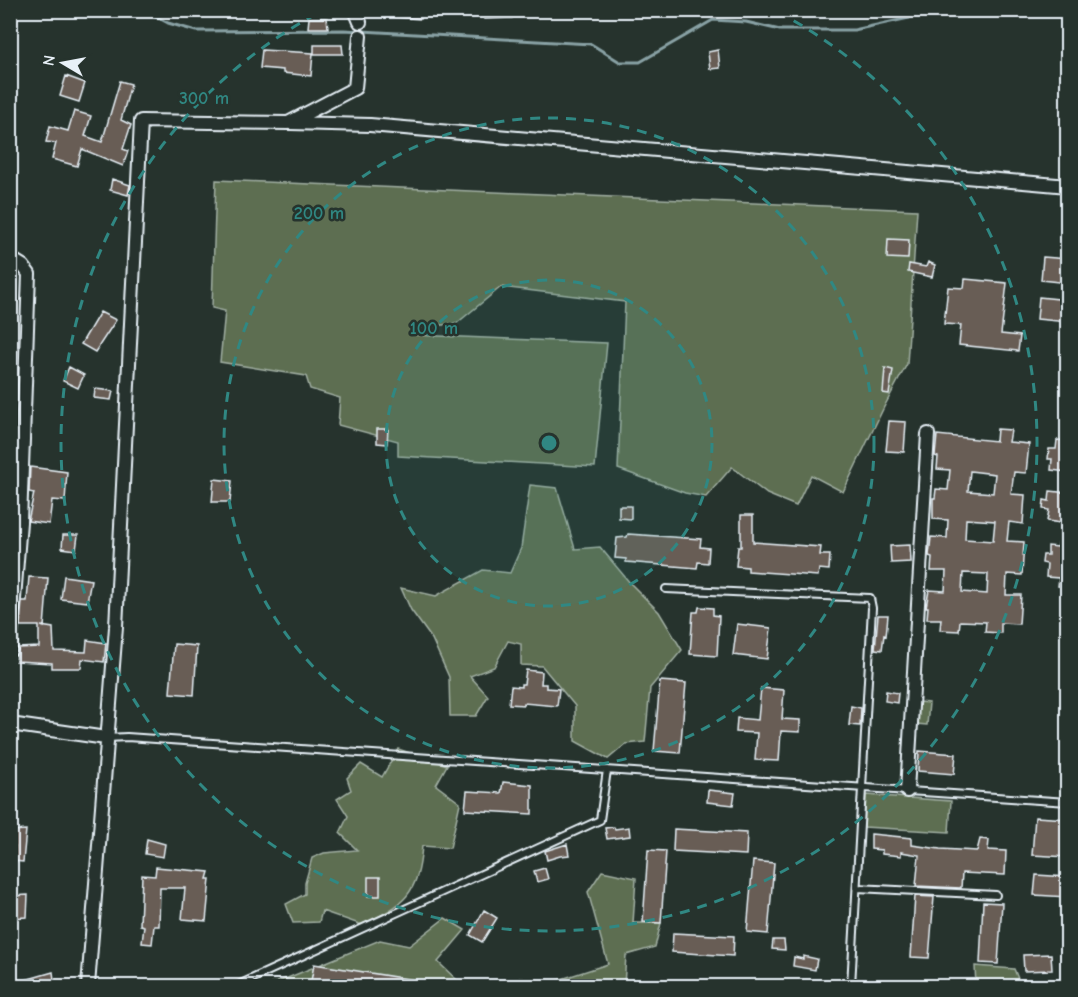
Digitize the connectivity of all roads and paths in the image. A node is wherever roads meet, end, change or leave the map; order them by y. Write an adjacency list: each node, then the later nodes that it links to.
1 (360, 36): 2 (street)
2 (288, 123): 3 (street); 9 (street)
3 (1068, 186)
4 (10, 258): 7 (street)
5 (928, 434): 12 (street)
6 (666, 589): 11 (lane)
7 (10, 650)
8 (10, 724): 9 (street)
9 (106, 738): 10 (lane); 16 (street)
10 (607, 770): 11 (lane); 17 (lane)
11 (863, 788): 12 (lane); 14 (lane)
12 (907, 791): 13 (lane)
13 (1068, 802)
14 (857, 888): 15 (lane); 18 (lane)
15 (996, 895)
16 (88, 987)
17 (236, 987)
18 (851, 987)

